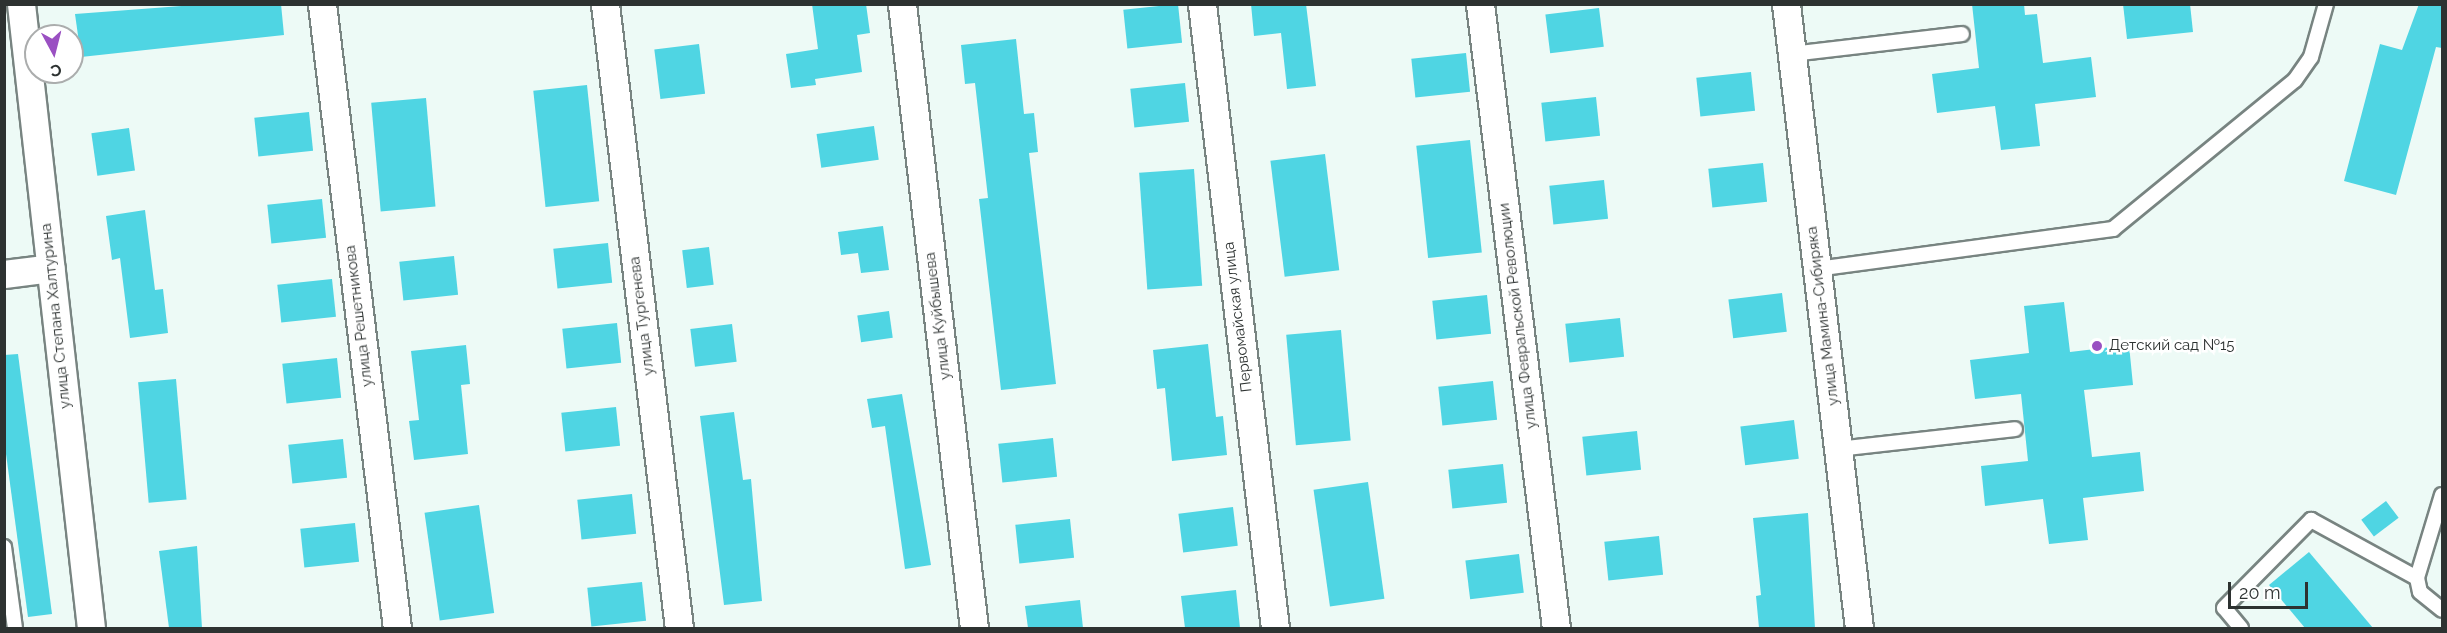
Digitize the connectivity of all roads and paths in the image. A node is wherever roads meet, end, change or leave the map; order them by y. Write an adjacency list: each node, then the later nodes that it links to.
1 (21, 4): 11 (street, улица Степана Халтурина)
2 (322, 4): 22 (street, улица Решетникова)
3 (605, 4): 23 (street, улица Тургенева)
4 (902, 4): 24 (street, улица Куйбышева)
5 (1202, 4): 25 (street, Первомайская улица)
6 (1480, 4): 26 (street, улица Февральской Революции)
7 (1786, 4): 10 (street, улица Мамина-Сибиряка)
8 (2326, 4): 12 (lane)
9 (1962, 34): 10 (lane)
10 (1792, 54): 12 (street, улица Мамина-Сибиряка)
11 (51, 268): 13 (street); 21 (street, улица Степана Халтурина)
12 (1817, 268): 15 (street, улица Мамина-Сибиряка)
13 (4, 274)
14 (2015, 429): 15 (lane)
15 (1838, 449): 27 (street, улица Мамина-Сибиряка)
16 (2442, 495): 18 (lane)
17 (4, 548): 20 (lane)
18 (2417, 578): 19 (lane); 28 (lane)
19 (2442, 610)
20 (15, 628)
21 (91, 628)
22 (397, 628)
23 (679, 628)
24 (974, 628)
25 (1275, 628)
26 (1556, 628)
27 (1859, 628)
28 (2241, 628)

